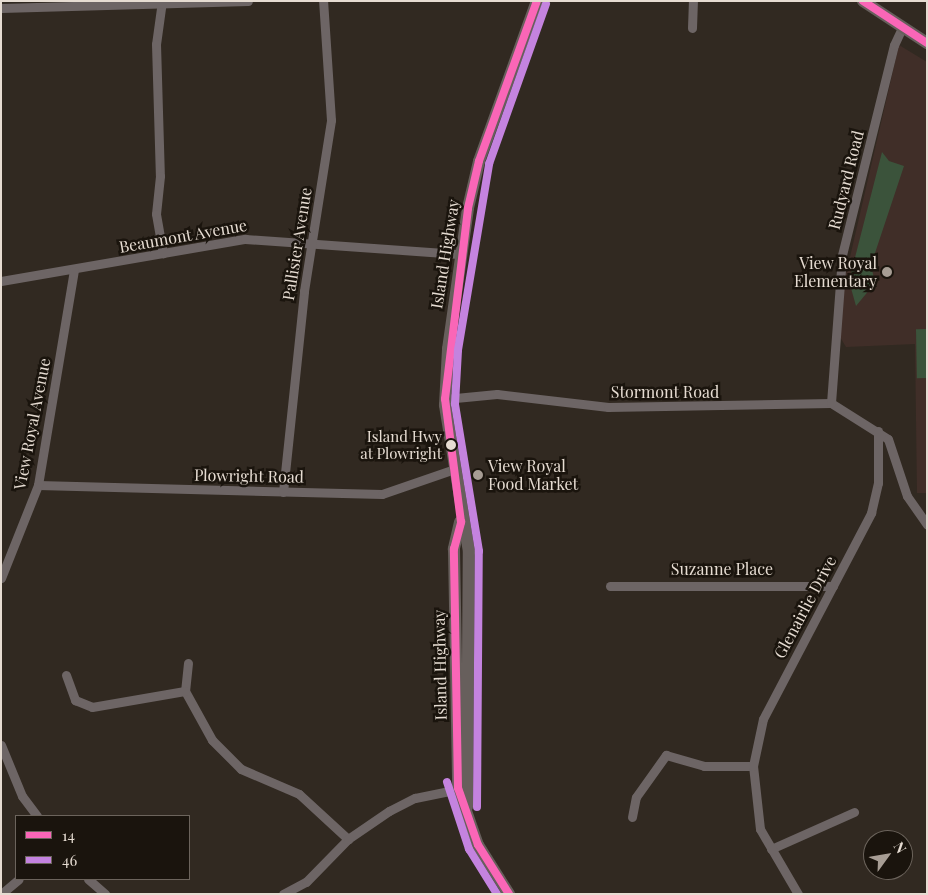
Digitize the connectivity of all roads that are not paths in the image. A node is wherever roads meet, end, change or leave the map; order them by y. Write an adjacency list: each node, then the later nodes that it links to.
1 (248, 1): 6 (street)
2 (323, 1): 11 (street, Pallisier Avenue)
3 (537, 1): 13 (main road, Island Highway)
4 (693, 1): 8 (street)
5 (863, 1): 9 (main road)
6 (162, 3): 7 (street); 12 (street)
7 (1, 8)
8 (692, 28)
9 (902, 28): 10 (main road); 17 (street, Rudyard Road)
10 (927, 43)
11 (313, 241): 12 (street, Beaumont Avenue); 13 (street, Beaumont Avenue); 21 (street, Pallisier Avenue)
12 (163, 254): 14 (street, Beaumont Avenue)
13 (461, 254): 16 (main road, Island Highway)
14 (74, 271): 15 (street, Beaumont Avenue); 20 (street, View Royal Avenue)
15 (1, 282)
16 (445, 399): 17 (street, Stormont Road); 19 (main road, Island Highway)
17 (832, 403): 18 (street)
18 (878, 431): 22 (street); 25 (street, Glenairlie Drive)
19 (454, 469): 21 (street, Plowright Road); 31 (main road, Island Highway)
20 (38, 485): 21 (street, Plowright Road); 23 (street, View Royal Avenue)
21 (283, 492)
22 (927, 525)
23 (1, 578)
24 (610, 586): 25 (street, Suzanne Place)
25 (833, 586): 30 (street, Glenairlie Drive)
26 (188, 663): 28 (street)
27 (66, 675): 28 (street)
28 (185, 691): 35 (street)
29 (1, 745): 33 (street)
30 (753, 766): 34 (street); 36 (street, Glenairlie Drive)
31 (464, 788): 35 (street); 42 (main road, Island Highway)
32 (854, 812): 36 (street)
33 (36, 815)
34 (632, 817)
35 (348, 839): 41 (street)
36 (771, 849): 43 (street, Glenairlie Drive)
37 (18, 880): 39 (street)
38 (89, 880): 40 (street)
39 (1, 894)
40 (106, 894)
41 (283, 894)
42 (509, 894)
43 (798, 894)

